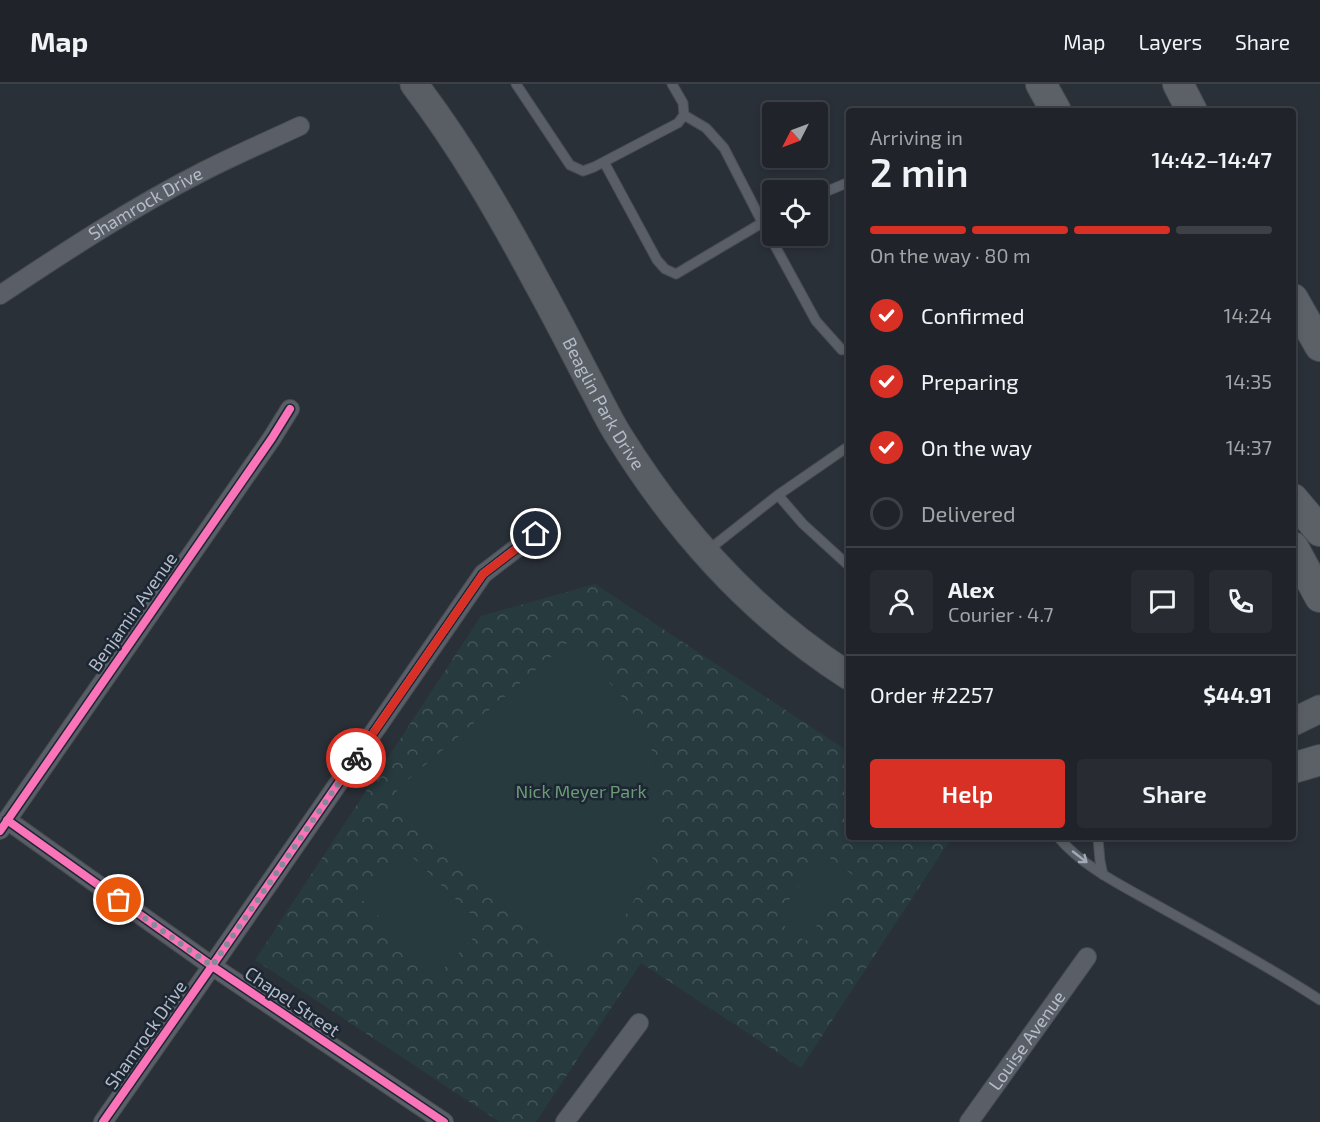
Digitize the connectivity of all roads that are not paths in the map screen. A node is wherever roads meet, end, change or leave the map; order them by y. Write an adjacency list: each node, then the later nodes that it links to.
1 (414, 84): 25 (main road, Beaglin Park Drive)
2 (516, 84): 10 (lane)
3 (672, 84): 8 (lane)
4 (1041, 84): 6 (main road)
5 (1178, 84): 7 (main road)
6 (1054, 108)
7 (1190, 108)
8 (684, 115): 10 (lane); 13 (lane)
9 (300, 126): 15 (street, Shamrock Drive)
10 (604, 162): 13 (lane)
11 (846, 183): 12 (lane)
12 (828, 191)
13 (762, 222)
14 (775, 246): 18 (lane)
15 (0, 295)
16 (1296, 304): 17 (main road)
17 (1319, 343)
18 (842, 350)
19 (290, 409): 34 (street, Benjamin Avenue)
20 (846, 448): 21 (lane)
21 (778, 495): 25 (lane); 27 (lane)
22 (1296, 503): 23 (main road)
23 (1320, 531)
24 (536, 534): 39 (street, Shamrock Drive)
25 (705, 553): 29 (main road, Beaglin Park Drive)
26 (1296, 553): 28 (main road)
27 (846, 563)
28 (1320, 597)
29 (846, 674)
30 (1320, 709): 31 (main road)
31 (1296, 721)
32 (1320, 760): 33 (main road)
33 (1296, 767)
34 (4, 826): 39 (street, Chapel Street)
35 (1060, 840): 37 (lane, one-way to 37)
36 (1098, 840): 37 (lane)
37 (1103, 875): 40 (lane)
38 (1087, 957): 45 (street, Louise Avenue)
39 (212, 966): 42 (street, Shamrock Drive); 43 (street, Chapel Street)
40 (1320, 1000)
41 (639, 1023): 44 (street)
42 (103, 1122)
43 (444, 1122)
44 (565, 1122)
45 (969, 1122)

